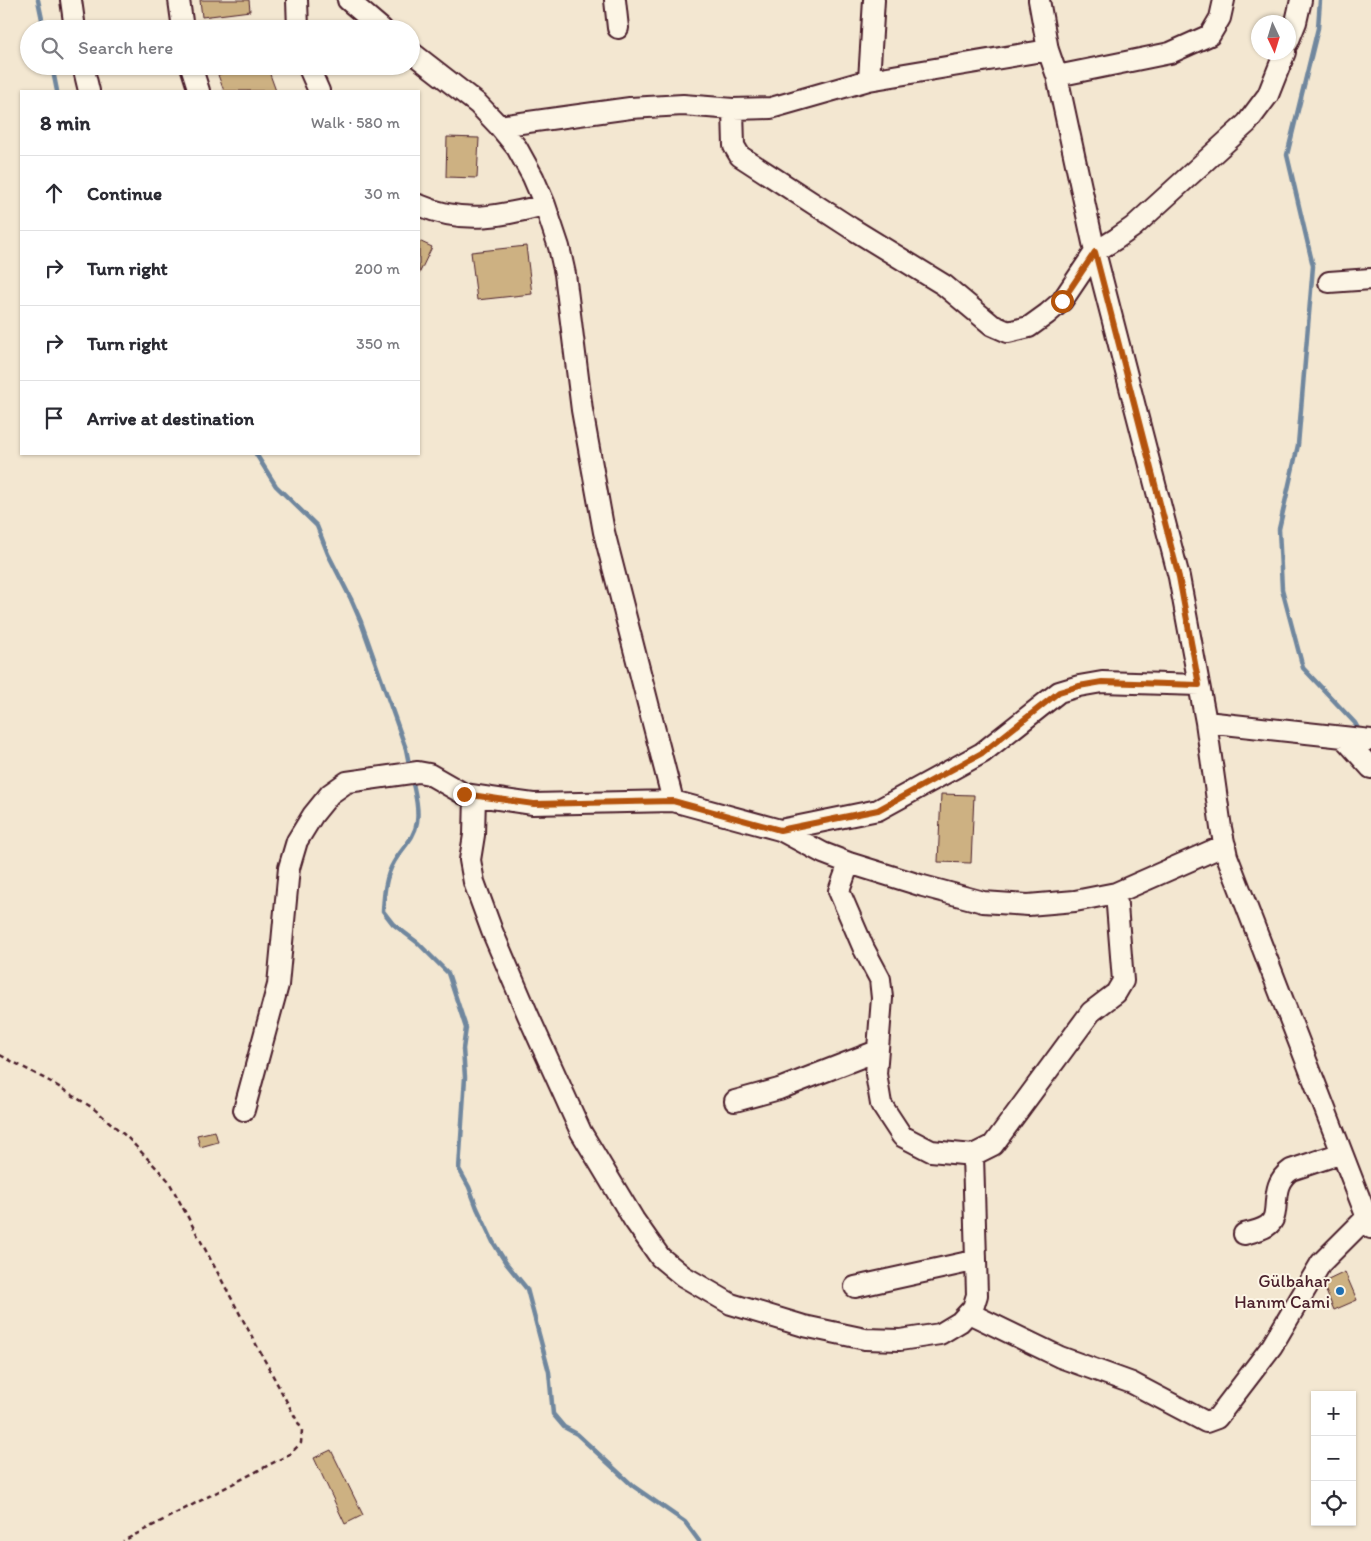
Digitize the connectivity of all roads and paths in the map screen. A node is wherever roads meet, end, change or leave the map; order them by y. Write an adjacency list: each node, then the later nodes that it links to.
1 (71, 0): 10 (street)
2 (179, 0): 11 (street)
3 (296, 0): 12 (street)
4 (348, 0): 13 (street)
5 (615, 0): 15 (street)
6 (874, 0): 23 (street)
7 (1039, 0): 16 (street)
8 (1224, 0): 22 (street)
9 (1301, 0): 14 (street)
10 (74, 20)
11 (182, 20)
12 (297, 20)
13 (371, 20)
14 (1296, 22)
15 (618, 28)
16 (1048, 50): 22 (street); 23 (street)
17 (420, 59): 28 (street)
18 (1282, 60): 31 (street)
19 (85, 75): 24 (street)
20 (194, 75): 25 (street)
21 (312, 75): 26 (street)
22 (1057, 76): 31 (street)
23 (870, 80): 27 (street)
24 (89, 90)
25 (199, 90)
26 (319, 90)
27 (733, 109): 28 (street); 31 (street)
28 (499, 126): 29 (street)
29 (545, 204): 30 (street); 39 (street)
30 (420, 205)
31 (1095, 252): 34 (street)
32 (1371, 278): 33 (street)
33 (1329, 282)
34 (1199, 685): 35 (street); 40 (street)
35 (1206, 722): 36 (street); 41 (street)
36 (1356, 738): 37 (street)
37 (1371, 768)
38 (475, 796): 39 (street); 47 (street); 54 (street)
39 (673, 801): 40 (street)
40 (780, 830): 42 (street)
41 (1224, 845): 43 (street); 48 (street)
42 (849, 863): 43 (street); 44 (street)
43 (1116, 893): 49 (street)
44 (877, 1051): 46 (street); 49 (street)
45 (0, 1055): 55 (path)
46 (735, 1101)
47 (244, 1110)
48 (1342, 1153): 50 (street); 51 (street)
49 (973, 1155): 52 (street)
50 (1369, 1222): 54 (street)
51 (1244, 1234)
52 (976, 1262): 53 (street); 54 (street)
53 (854, 1287)
54 (969, 1313)
55 (123, 1541)

